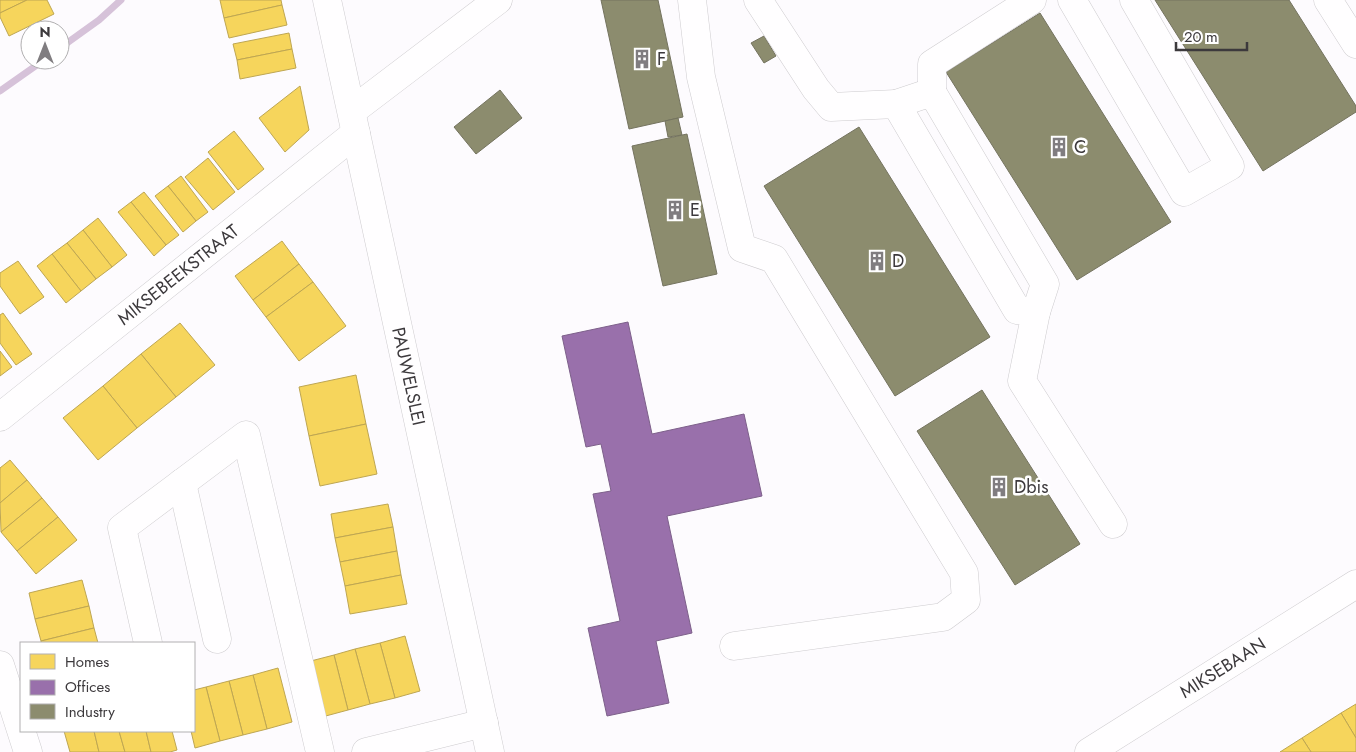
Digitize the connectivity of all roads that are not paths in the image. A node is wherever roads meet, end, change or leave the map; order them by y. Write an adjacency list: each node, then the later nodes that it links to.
1 (327, 0): 12 (street, PAUWELSLEI)
2 (498, 0): 12 (street, MIKSEBEEKSTRAAT)
3 (692, 0): 20 (street)
4 (758, 0): 11 (street)
5 (1072, 0): 6 (street)
6 (1134, 0)
7 (1328, 0): 9 (street)
8 (1021, 3): 10 (street)
9 (1356, 44)
10 (932, 92): 11 (street); 13 (street)
11 (896, 104): 13 (street)
12 (354, 122): 14 (street, MIKSEBEEKSTRAAT); 22 (street, PAUWELSLEI)
13 (1036, 312): 16 (street)
14 (0, 417)
15 (182, 483): 18 (street); 19 (street); 26 (street)
16 (1113, 524)
17 (1356, 584): 29 (street, MIKSEBAAN)
18 (217, 640)
19 (148, 642)
20 (734, 646)
21 (0, 665): 23 (street)
22 (484, 723): 27 (street); 28 (street, PAUWELSLEI)
23 (20, 727)
24 (22, 732): 25 (street)
25 (28, 752)
26 (320, 752)
27 (366, 752)
28 (490, 752)
29 (1089, 752)

